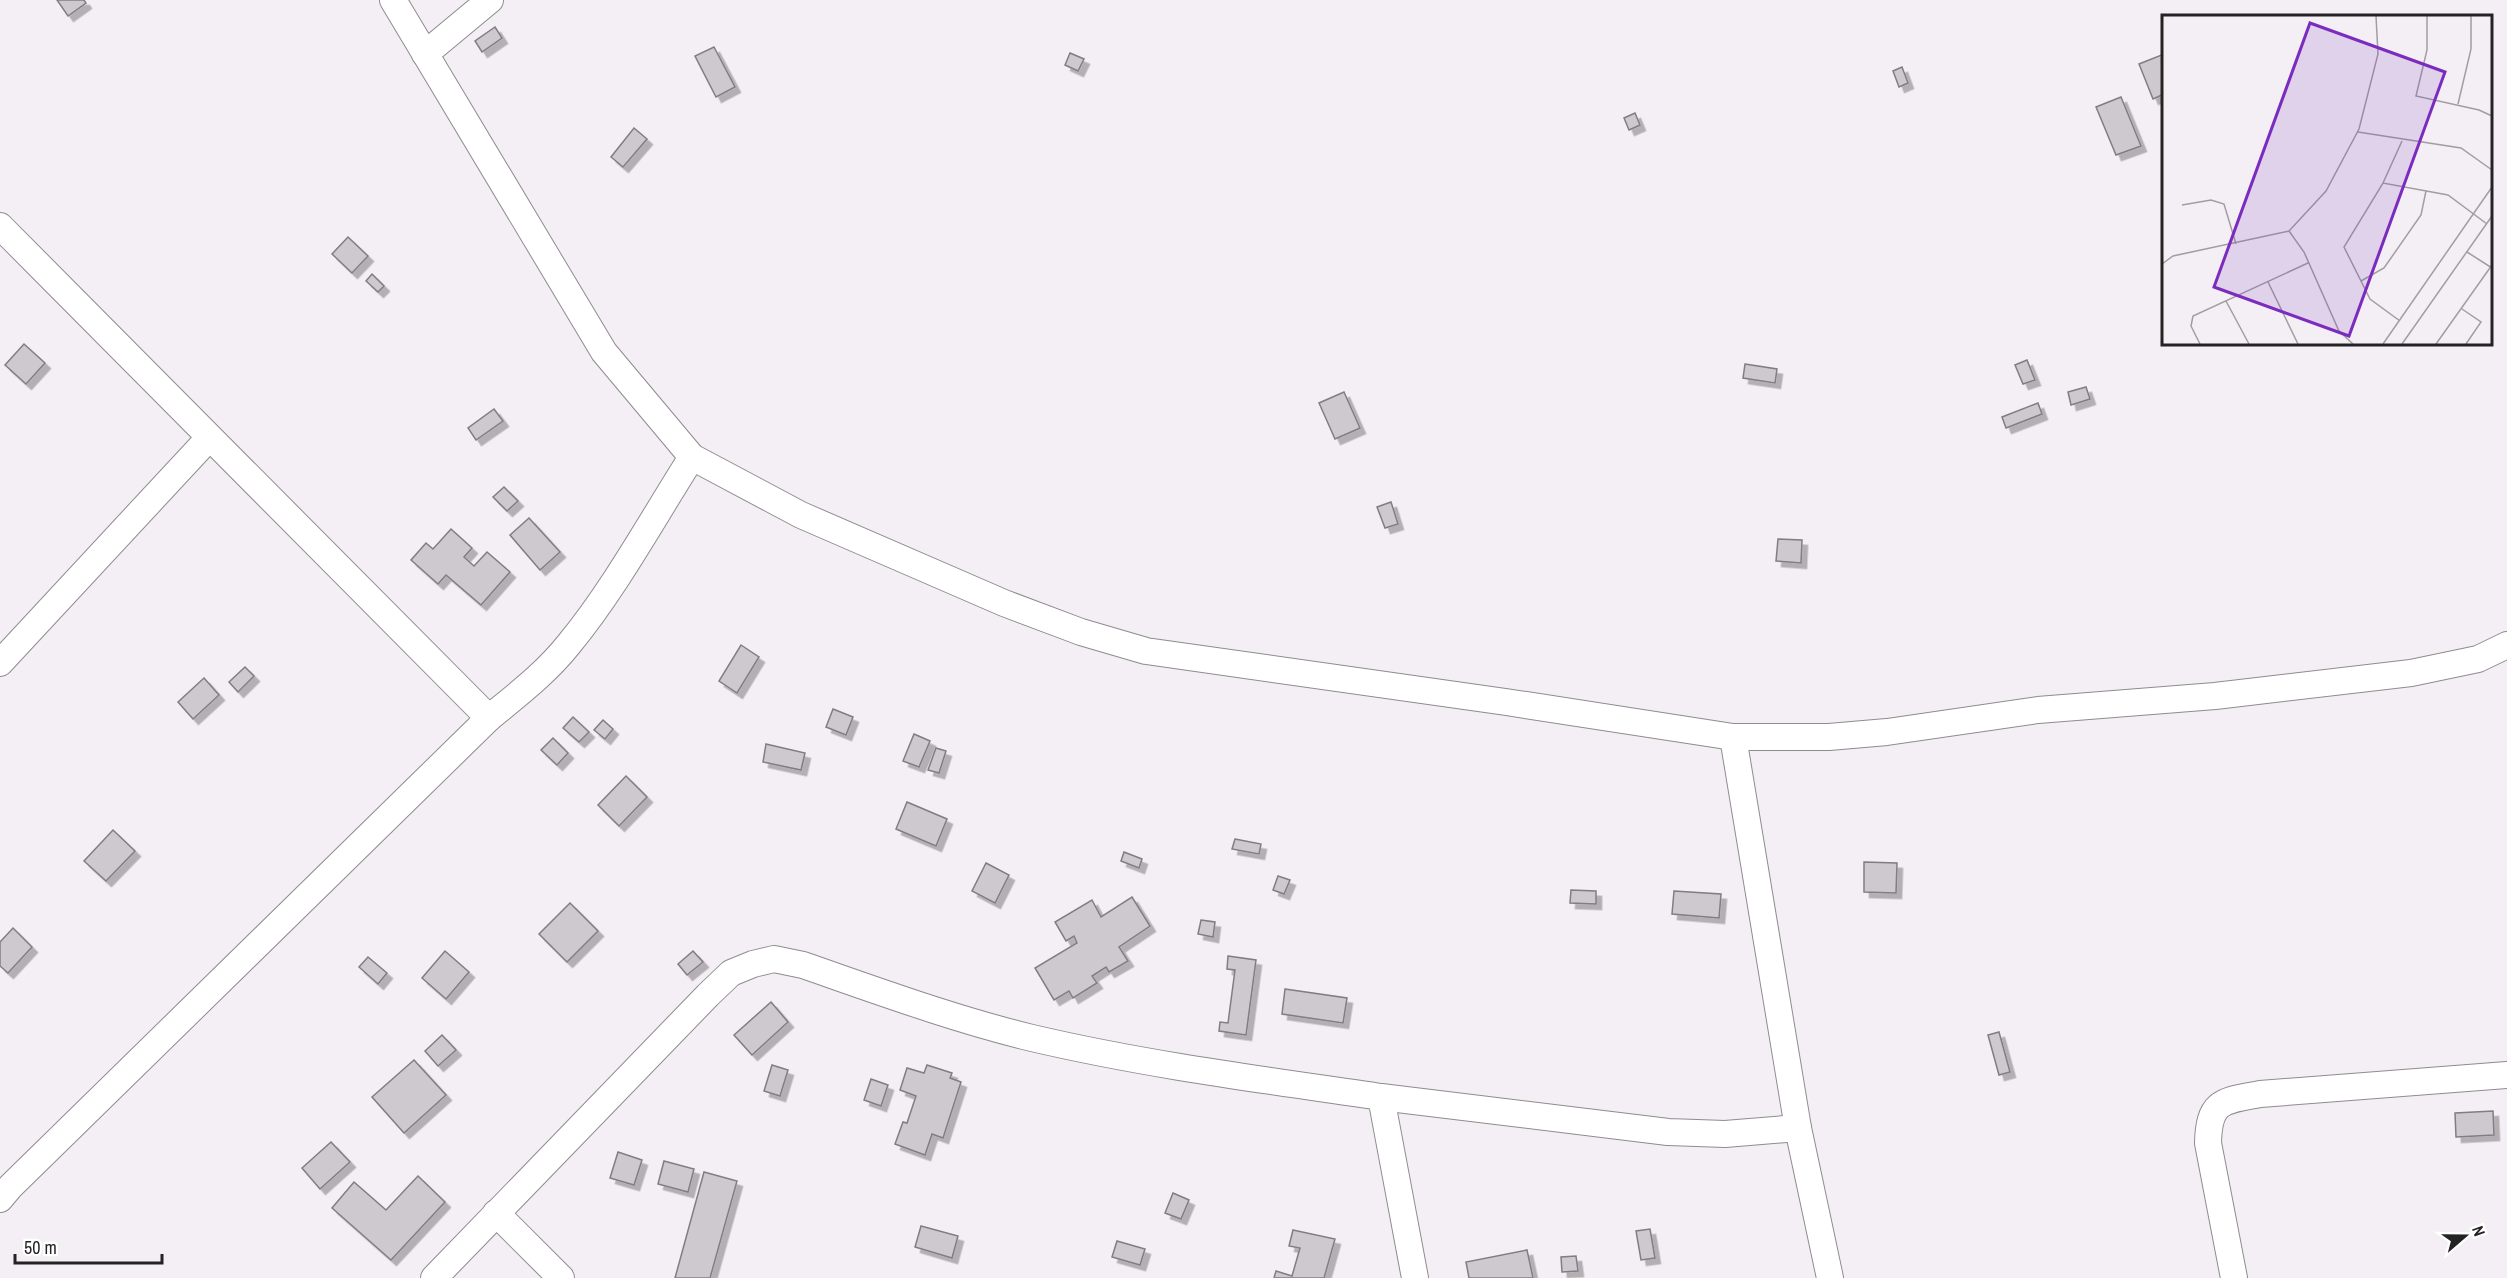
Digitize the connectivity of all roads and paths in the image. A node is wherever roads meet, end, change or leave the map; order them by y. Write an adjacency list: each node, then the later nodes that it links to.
1 (393, 0): 3 (street)
2 (490, 0): 3 (street)
3 (425, 54): 6 (street)
4 (0, 226): 5 (street)
5 (209, 438): 8 (street); 9 (street)
6 (692, 457): 9 (street); 10 (street)
7 (2507, 645): 10 (street)
8 (0, 663)
9 (489, 718): 14 (street)
10 (1733, 737): 13 (street)
11 (2507, 1075): 20 (street)
12 (1381, 1097): 13 (street); 15 (street); 18 (street)
13 (1798, 1128): 19 (street)
14 (0, 1199)
15 (496, 1213): 16 (street); 17 (street)
16 (434, 1278)
17 (561, 1278)
18 (1415, 1278)
19 (1830, 1278)
20 (2234, 1278)

